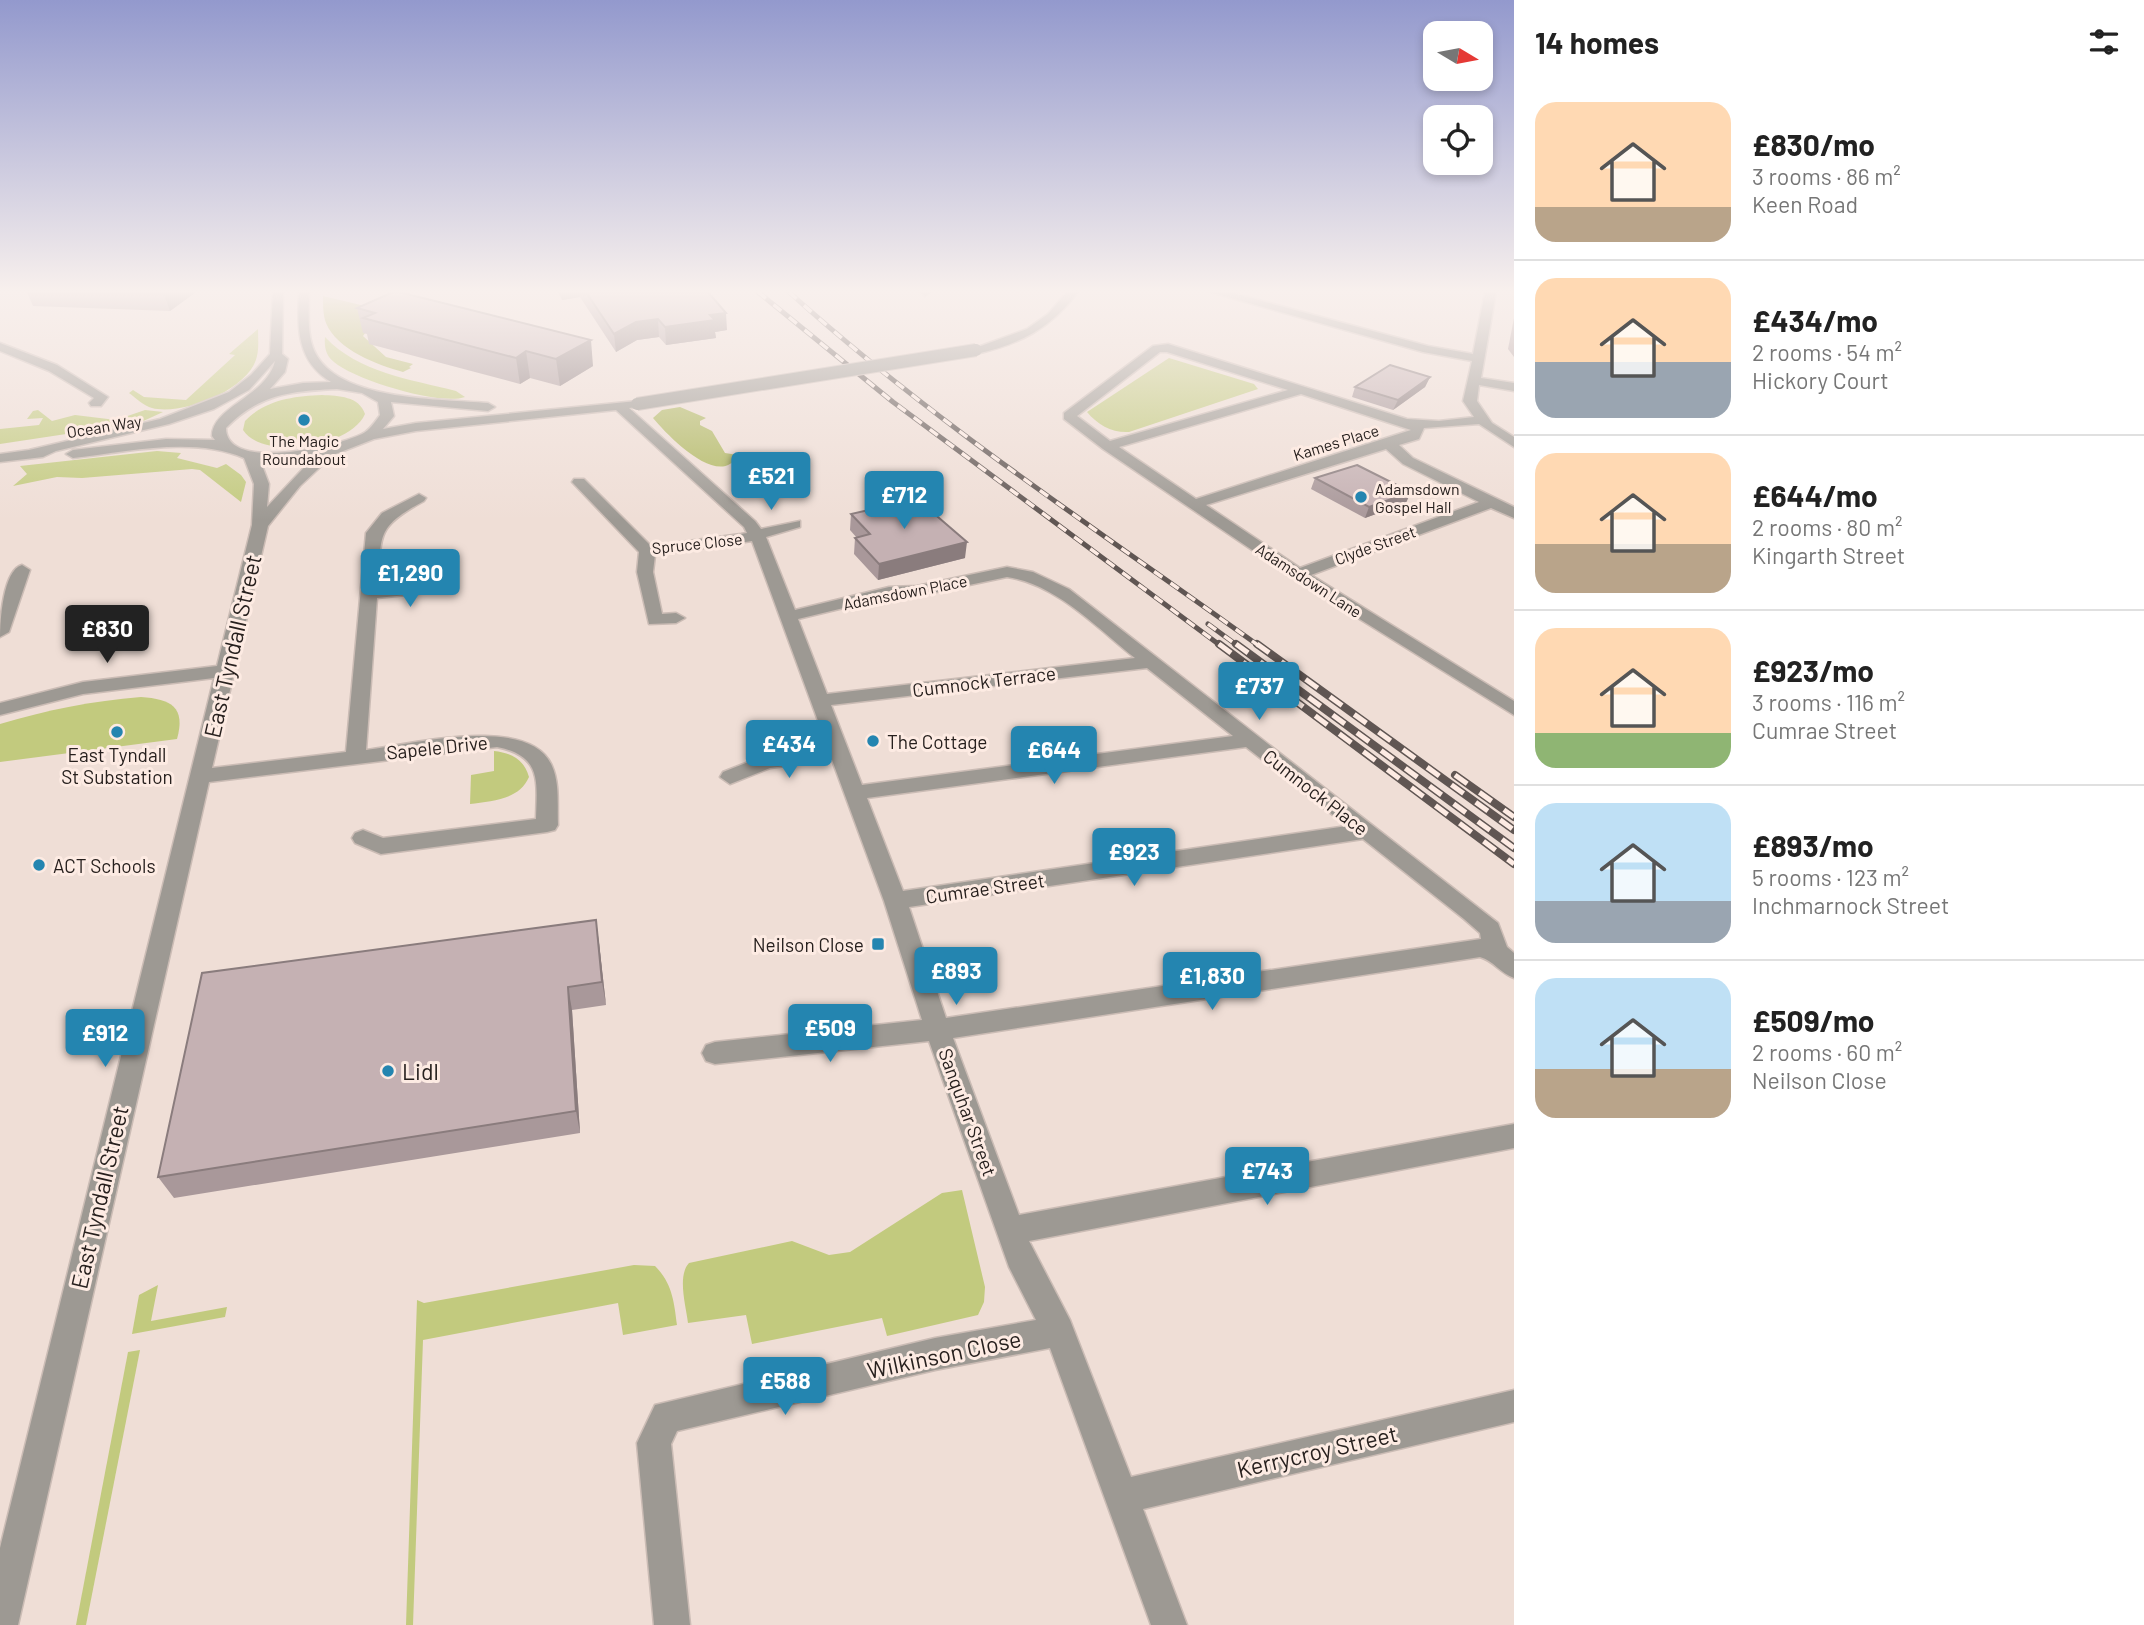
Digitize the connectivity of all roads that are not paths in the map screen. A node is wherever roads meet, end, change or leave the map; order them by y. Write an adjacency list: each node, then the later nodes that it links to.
1 (47, 368): 15 (street)
2 (263, 368): 27 (street, Ocean Way)
3 (280, 368): 14 (street)
4 (318, 368): 10 (street)
5 (863, 368): 16 (street, bridge)
6 (1132, 368): 25 (street, Adamsdown Lane)
7 (1231, 368): 12 (street, Adamsdown Lane)
8 (1475, 368): 9 (street)
9 (1473, 380): 11 (street); 19 (street)
10 (345, 385): 13 (street); 14 (street)
11 (1514, 387)
12 (1301, 390): 20 (street); 25 (street)
13 (382, 397): 17 (street); 21 (street)
14 (255, 398): 18 (street, Ocean Way)
15 (96, 403)
16 (629, 405): 17 (street); 37 (street, Sanquhar Street)
17 (534, 413): 21 (street)
18 (225, 417): 24 (street); 27 (street, Ocean Way)
19 (1481, 420): 20 (street); 23 (street)
20 (1417, 424): 22 (street, Kames Place)
21 (370, 436): 26 (street)
22 (1392, 443): 32 (street); 33 (street, Kames Place)
23 (1514, 443)
24 (226, 445): 27 (street, Ocean Way); 28 (street)
25 (1108, 446): 33 (street, Adamsdown Lane)
26 (328, 452): 28 (street); 36 (street, East Tyndall Street)
27 (29, 455): 29 (street, Ocean Way)
28 (250, 455): 36 (street, East Tyndall Street)
29 (0, 458)
30 (579, 482): 38 (street, Spruce Close)
31 (419, 498): 44 (street)
32 (1492, 502): 34 (street); 40 (street, Clyde Street)
33 (1194, 504): 40 (street, Adamsdown Lane)
34 (1514, 513)
35 (795, 524): 37 (street, Spruce Close)
36 (260, 525): 49 (street, East Tyndall Street)
37 (758, 536): 38 (street, Spruce Close); 45 (street, Sanquhar Street)
38 (647, 551): 46 (street)
39 (22, 570): 43 (street)
40 (1298, 574): 51 (street, Adamsdown Lane)
41 (1024, 575): 45 (street, Adamsdown Place); 48 (street, Cumnock Place)
42 (445, 586): 44 (street)
43 (7, 593): 47 (street)
44 (370, 594): 57 (street)
45 (787, 617): 52 (street, Sanquhar Street)
46 (676, 618)
47 (0, 632)
48 (1149, 662): 52 (street, Cumnock Terrace); 55 (street, Cumnock Place)
49 (225, 671): 53 (street); 58 (street, East Tyndall Street)
50 (1514, 688): 51 (street)
51 (1494, 696): 54 (street, Adamsdown Lane)
52 (818, 701): 56 (street, Sanquhar Street)
53 (3, 703)
54 (1514, 709)
55 (1249, 740): 60 (street); 61 (street, Cumnock Place)
56 (839, 753): 59 (street); 60 (street, Sanquhar Street)
57 (356, 756): 58 (street, Sapele Drive); 62 (street, Sapele Drive)
58 (201, 776): 72 (street, East Tyndall Street)
59 (730, 777)
60 (854, 793): 63 (street, Sanquhar Street)
61 (1366, 831): 63 (street, Cumrae Street); 64 (street, Cumnock Place)
62 (363, 838)
63 (895, 901): 65 (street, Sanquhar Street)
64 (1497, 956): 65 (street)
65 (939, 1028): 66 (street); 68 (street, Sanquhar Street)
66 (715, 1053)
67 (1514, 1136): 68 (street)
68 (1012, 1230): 69 (street, Sanquhar Street)
69 (1059, 1331): 71 (street, Sanquhar Street); 73 (street, Wilkinson Close)
70 (1514, 1406): 71 (street, Kerrycroy Street)
71 (1121, 1497): 74 (street, Sanquhar Street)
72 (0, 1625)
73 (672, 1625)
74 (1169, 1625)

